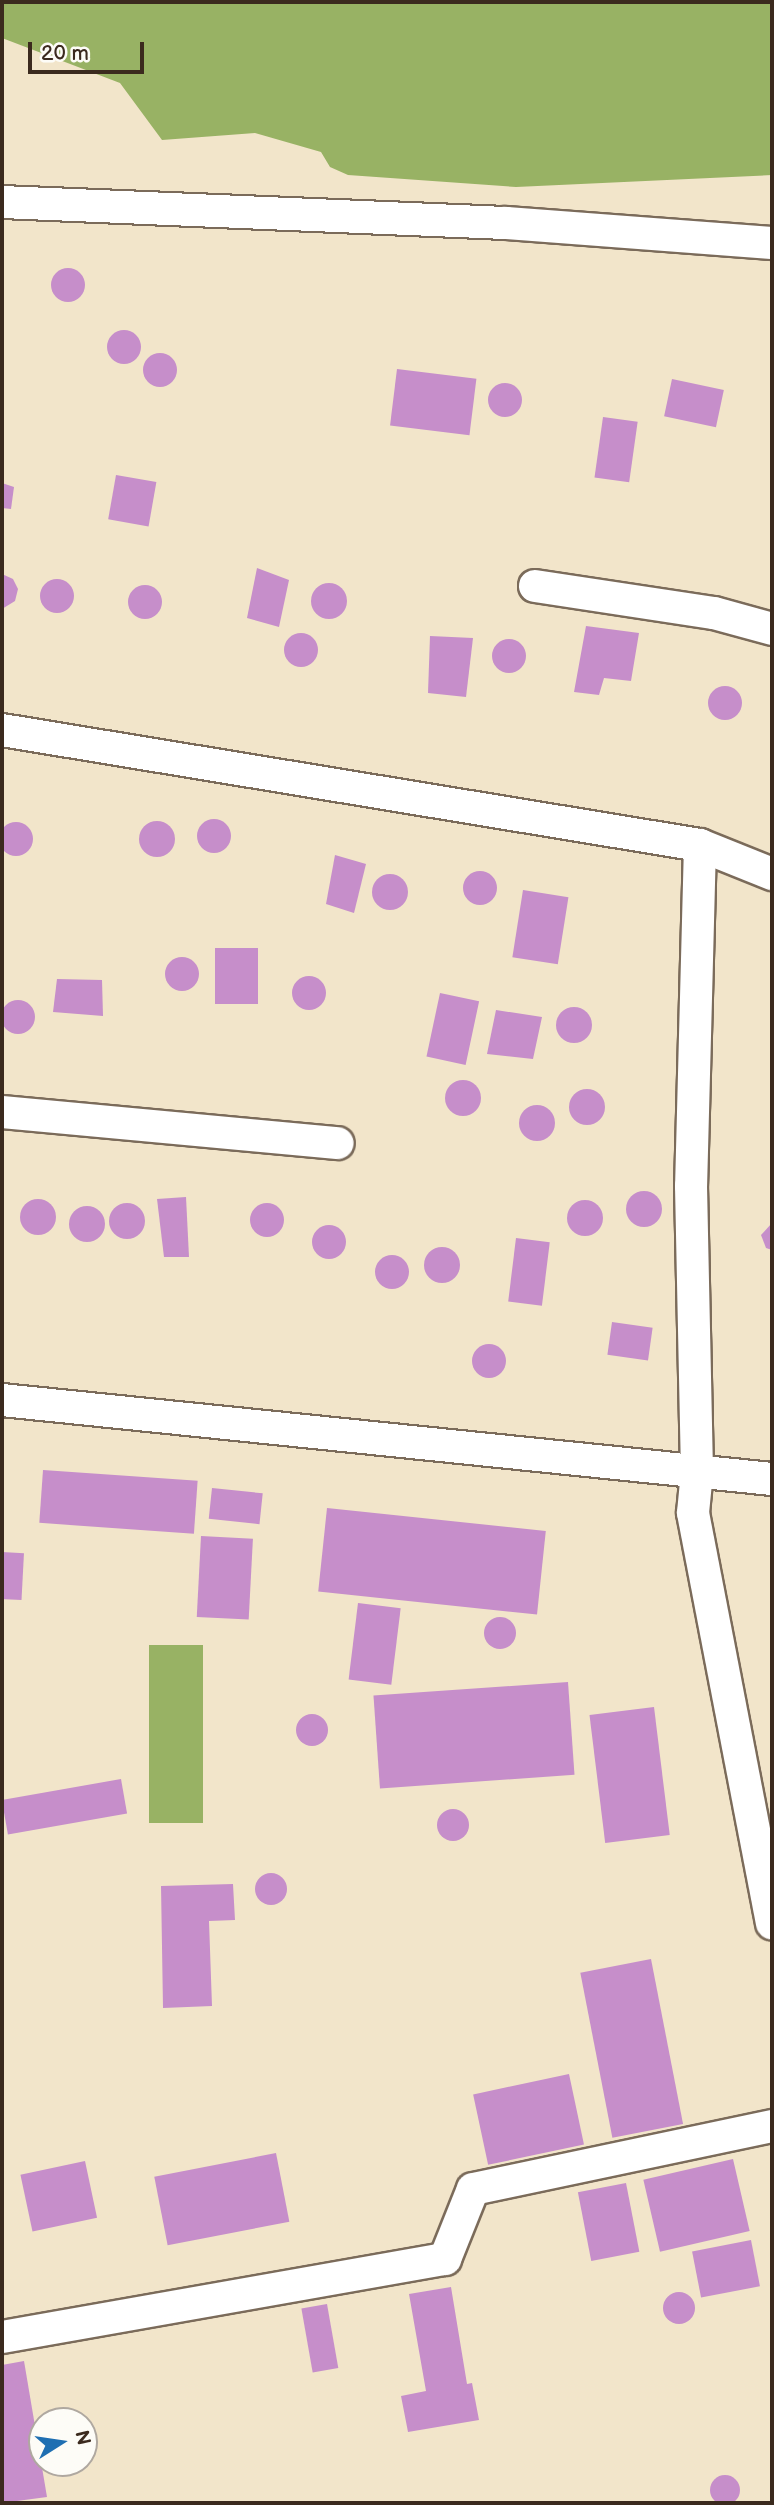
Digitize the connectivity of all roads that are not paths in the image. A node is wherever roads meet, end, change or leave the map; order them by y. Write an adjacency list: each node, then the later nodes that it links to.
1 (2, 202): 2 (street)
2 (772, 243)
3 (535, 586): 4 (street)
4 (772, 629)
5 (2, 730): 6 (street)
6 (700, 845): 7 (street); 11 (street)
7 (772, 874)
8 (2, 1112): 9 (street)
9 (338, 1143)
10 (2, 1400): 11 (street)
11 (696, 1472): 12 (street); 13 (street)
12 (772, 1479)
13 (772, 1923)
14 (772, 2126): 15 (street)
15 (2, 2337)

